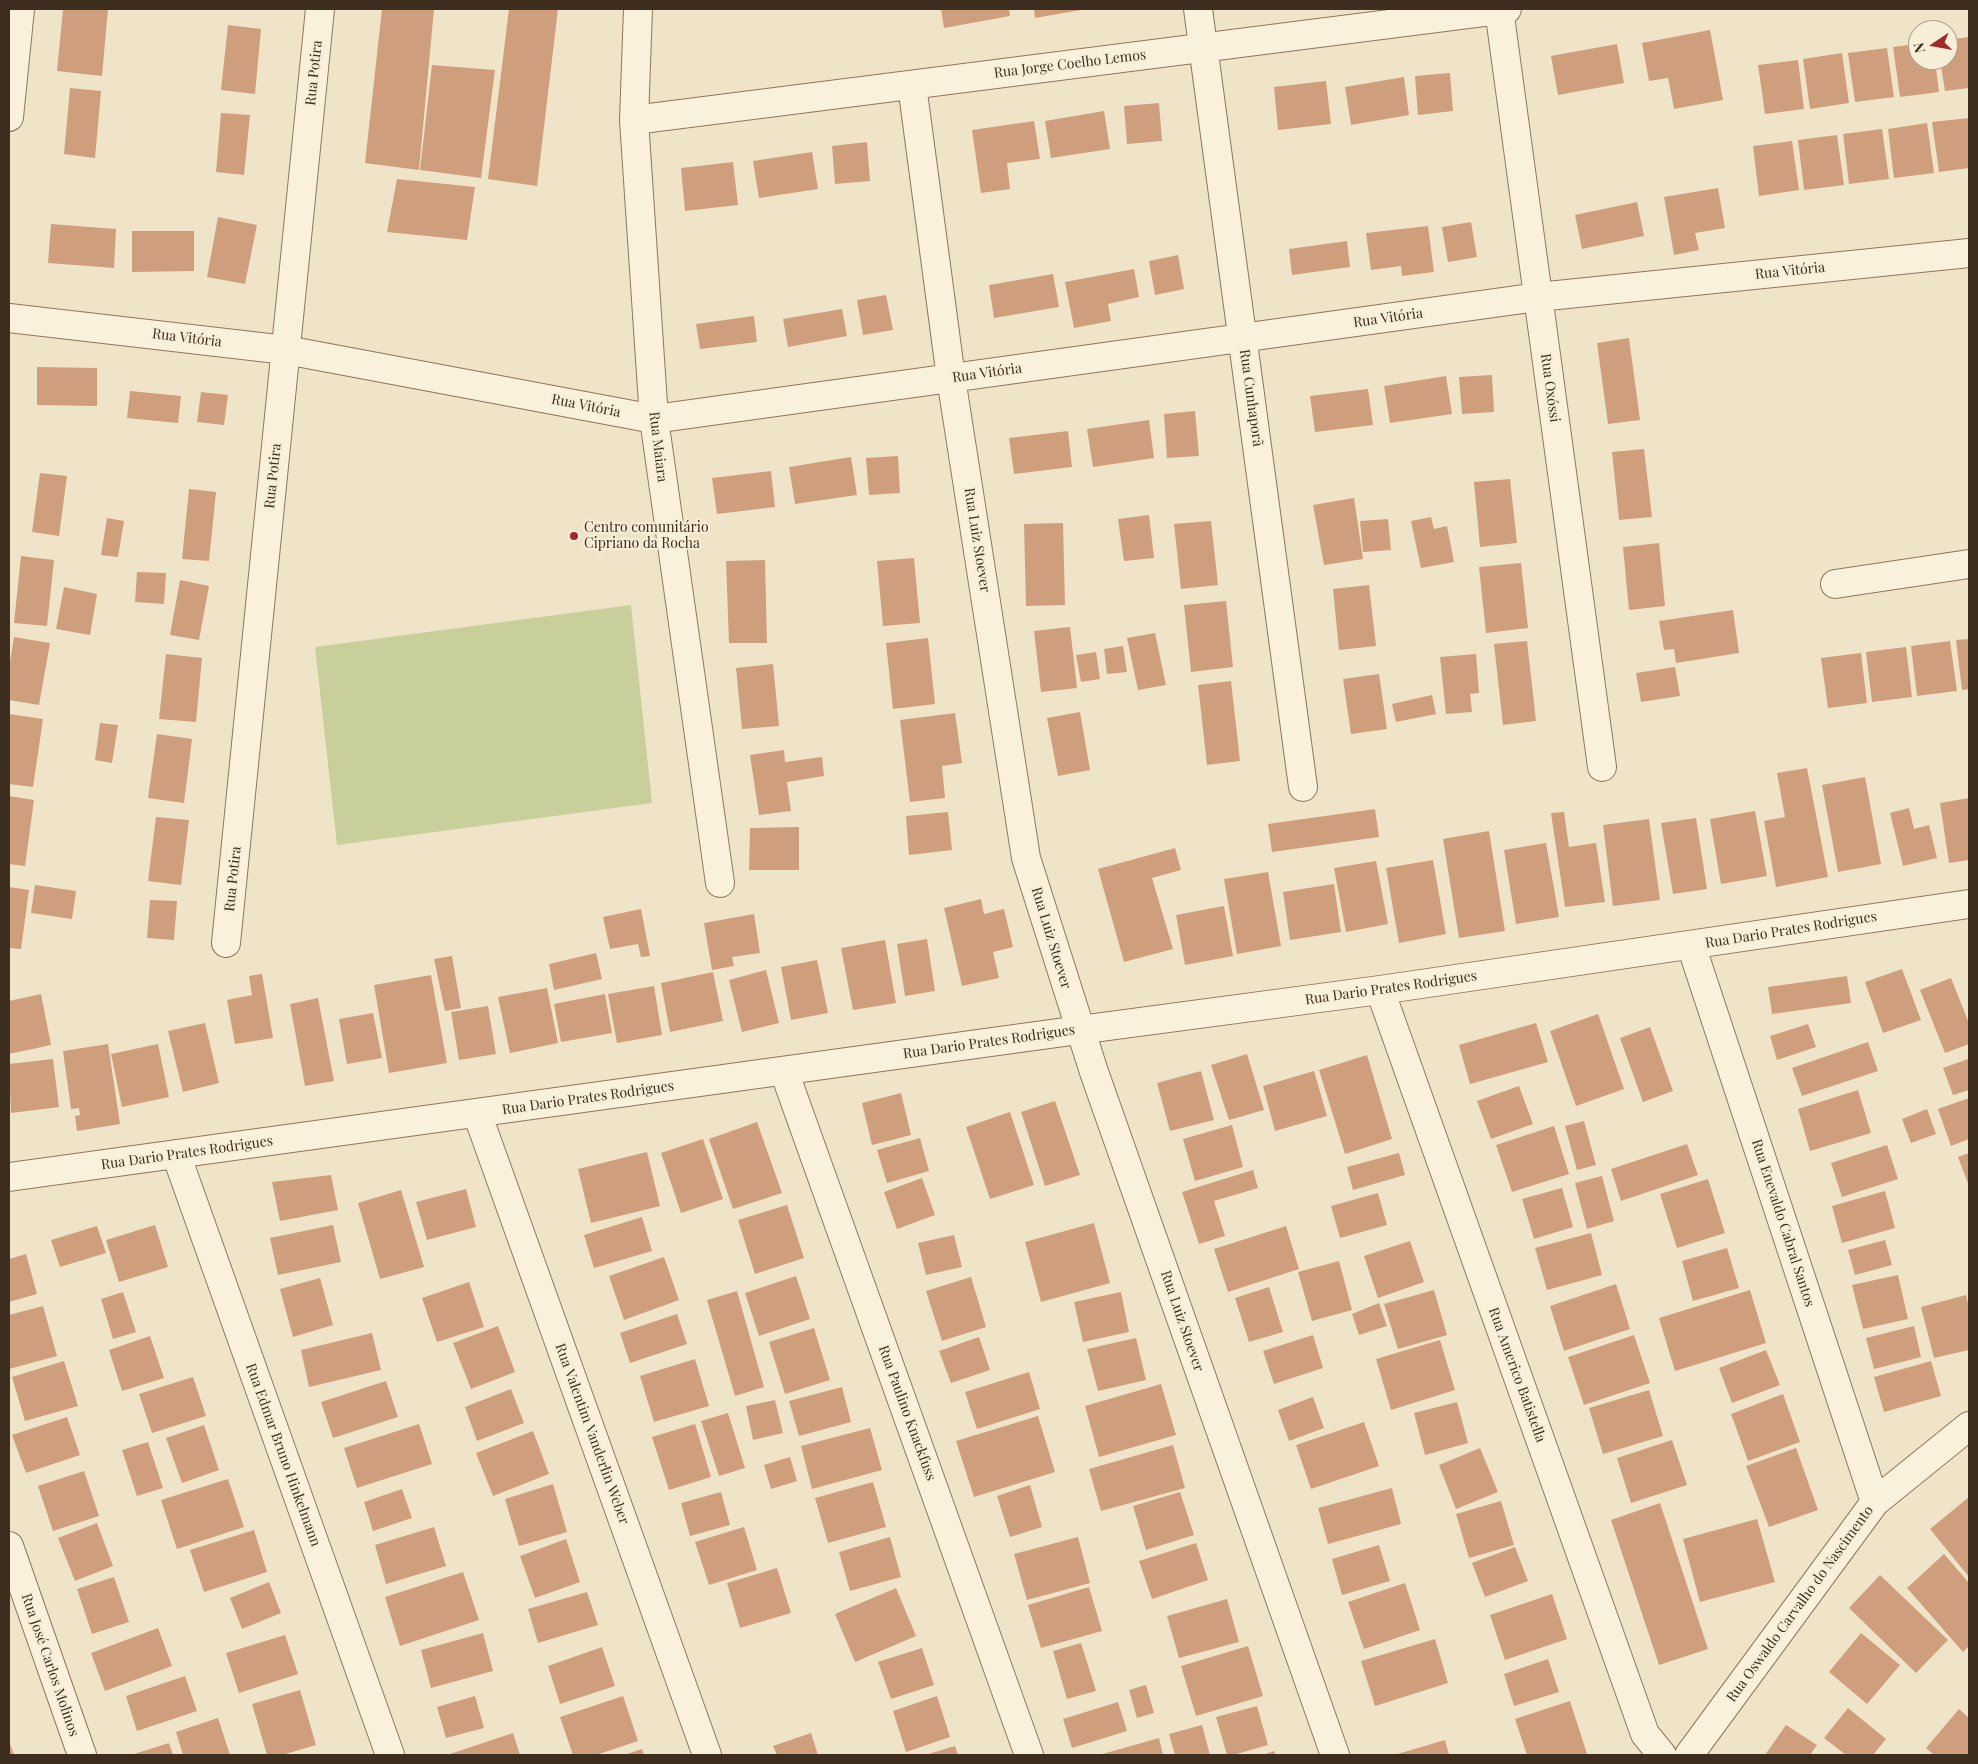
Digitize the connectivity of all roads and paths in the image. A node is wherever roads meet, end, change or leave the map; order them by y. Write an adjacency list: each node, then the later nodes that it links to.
1 (20, 9): 8 (street)
2 (320, 9): 14 (street, Rua Potira)
3 (638, 9): 9 (street, Rua Maiara)
4 (1198, 9): 6 (street, Rua Cunhaporã)
5 (1502, 9): 6 (street, Rua Jorge Coelho Lemos); 11 (street, Rua Oxóssi)
6 (1203, 47): 7 (street, Rua Jorge Coelho Lemos); 13 (street, Rua Cunhaporã)
7 (912, 85): 9 (street, Rua Jorge Coelho Lemos); 15 (street, Rua Luiz Stoever)
8 (9, 117)
9 (634, 120): 16 (street, Rua Maiara)
10 (1969, 253): 11 (street, Rua Vitória)
11 (1538, 297): 13 (street, Rua Vitória); 19 (street, Rua Oxóssi)
12 (9, 318): 14 (street, Rua Vitória)
13 (1243, 338): 15 (street, Rua Vitória); 20 (street, Rua Cunhaporã)
14 (286, 350): 16 (street, Rua Vitória); 23 (street, Rua Potira)
15 (952, 378): 16 (street, Rua Vitória); 26 (street, Rua Luiz Stoever)
16 (654, 419): 21 (street, Rua Maiara)
17 (1969, 564): 18 (street)
18 (1835, 584)
19 (1602, 767)
20 (1303, 787)
21 (720, 883)
22 (1969, 904): 24 (street, Rua Dario Prates Rodrigues)
23 (226, 943)
24 (1691, 945): 25 (street, Rua Dario Prates Rodrigues); 32 (street, Rua Enevaldo Cabral Santos)
25 (1380, 990): 26 (street, Rua Dario Prates Rodrigues); 39 (street, Rua Americo Batistella)
26 (1079, 1030): 27 (street, Rua Dario Prates Rodrigues); 38 (street, Rua Luiz Stoever)
27 (784, 1070): 28 (street, Rua Dario Prates Rodrigues); 37 (street, Rua Paulino Knackfuss)
28 (477, 1113): 29 (street, Rua Dario Prates Rodrigues); 36 (street, Rua Valentim Vanderlin Weber)
29 (176, 1154): 30 (street, Rua Dario Prates Rodrigues); 35 (street, Rua Edmar Bruno Hinkelmann)
30 (9, 1178)
31 (1969, 1426): 32 (street, Rua Oswaldo Carvalho do Nascimento)
32 (1875, 1502): 40 (street, Rua Oswaldo Carvalho do Nascimento)
33 (9, 1546): 34 (street, Rua José Carlos Molinos)
34 (82, 1755)
35 (390, 1755)
36 (707, 1755)
37 (1029, 1755)
38 (1335, 1755)
39 (1662, 1755)
40 (1689, 1755)

